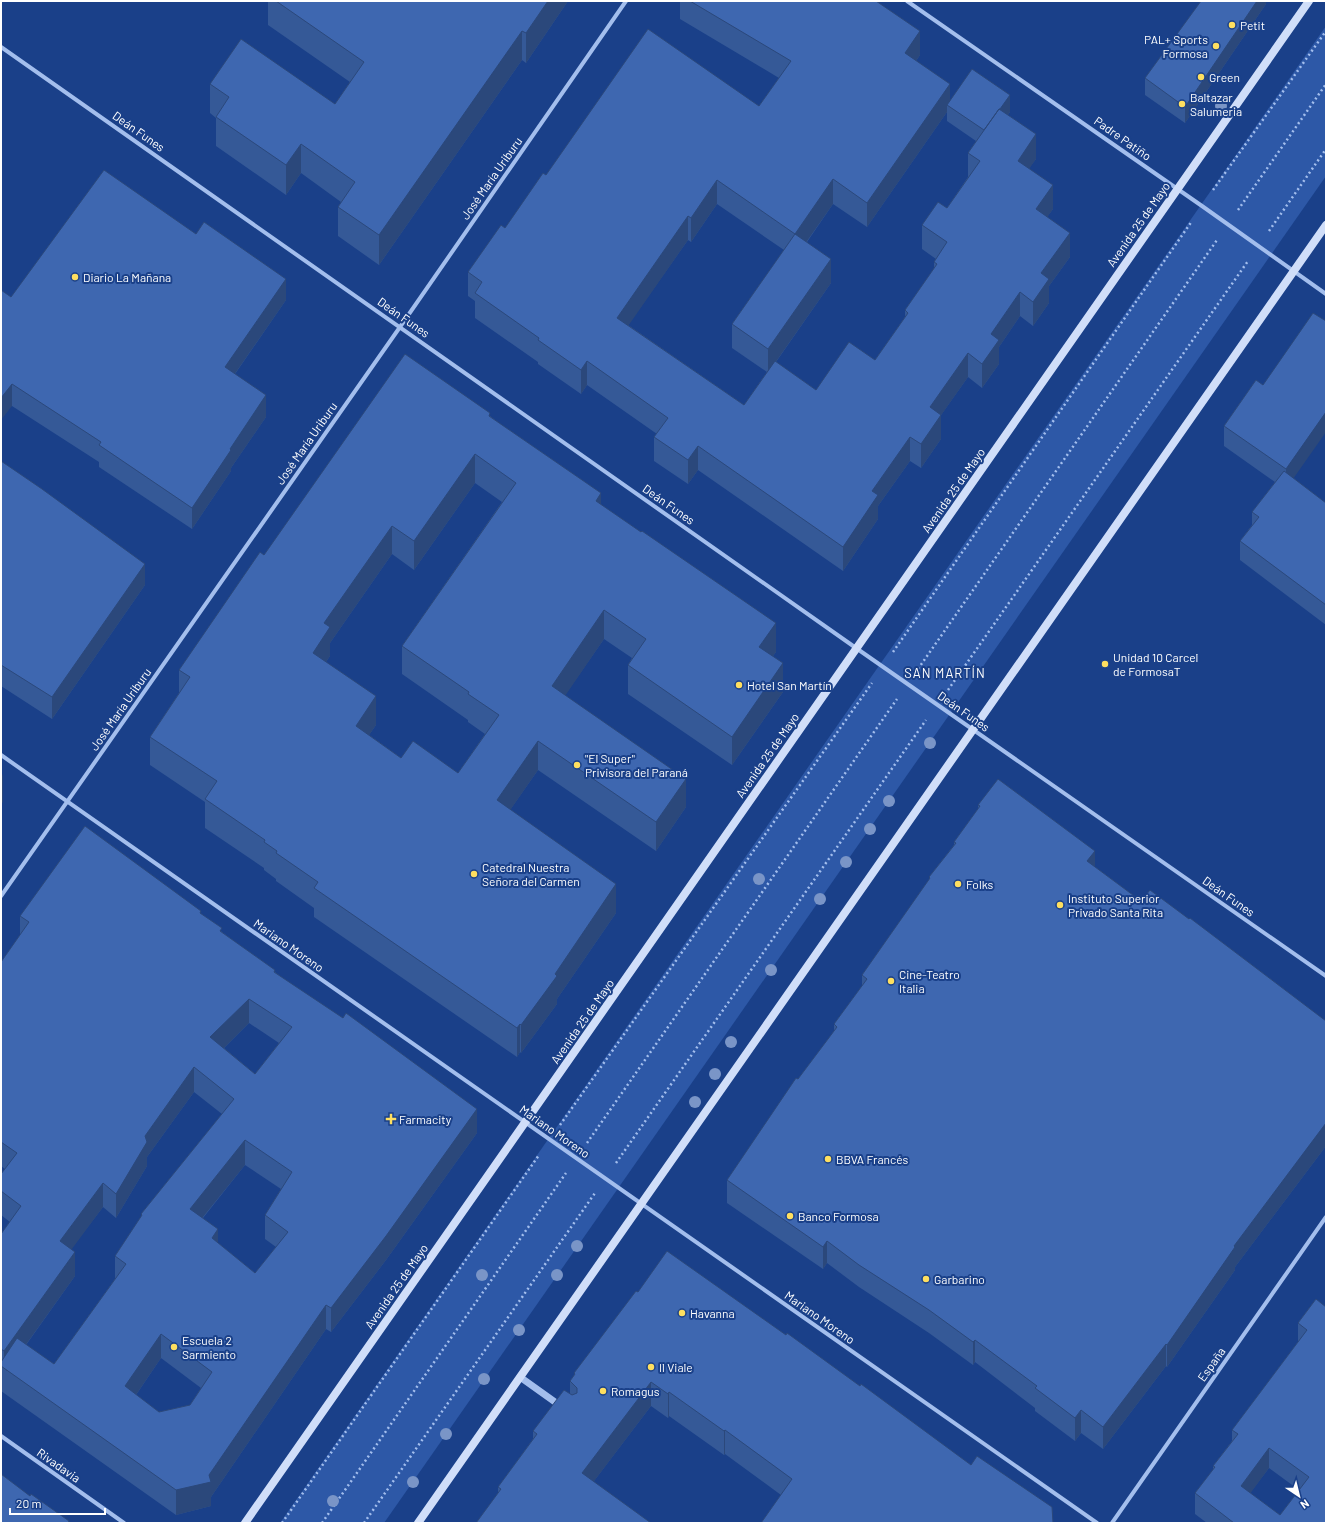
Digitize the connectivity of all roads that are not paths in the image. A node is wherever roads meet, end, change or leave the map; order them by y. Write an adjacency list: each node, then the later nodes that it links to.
1 (626, 1): 9 (street, José María Uriburu)
2 (907, 1): 5 (street, Padre Patiño)
3 (1309, 1): 5 (main road, Avenida 25 de Mayo)
4 (1, 47): 9 (street, Deán Funes)
5 (1178, 189): 7 (street, Padre Patiño); 10 (main road, Avenida 25 de Mayo)
6 (1326, 225): 7 (main road)
7 (1294, 271): 8 (street, Padre Patiño); 11 (main road)
8 (1326, 294)
9 (400, 327): 10 (street, Deán Funes); 13 (street, José María Uriburu)
10 (856, 648): 11 (street, Deán Funes); 16 (main road, Avenida 25 de Mayo)
11 (973, 730): 15 (street, Deán Funes); 17 (main road)
12 (1, 755): 13 (street, Mariano Moreno)
13 (67, 801): 14 (street, José María Uriburu); 16 (street, Mariano Moreno)
14 (1, 896)
15 (1326, 976)
16 (525, 1122): 17 (street, Mariano Moreno); 23 (main road, Avenida 25 de Mayo)
17 (641, 1204): 19 (main road); 25 (street, Mariano Moreno)
18 (1326, 1217): 26 (street, España)
19 (520, 1377): 20 (street); 24 (main road)
20 (567, 1410)
21 (1, 1436): 22 (street, Rivadavia)
22 (124, 1523)
23 (245, 1523)
24 (418, 1523)
25 (1097, 1523)
26 (1112, 1523)

